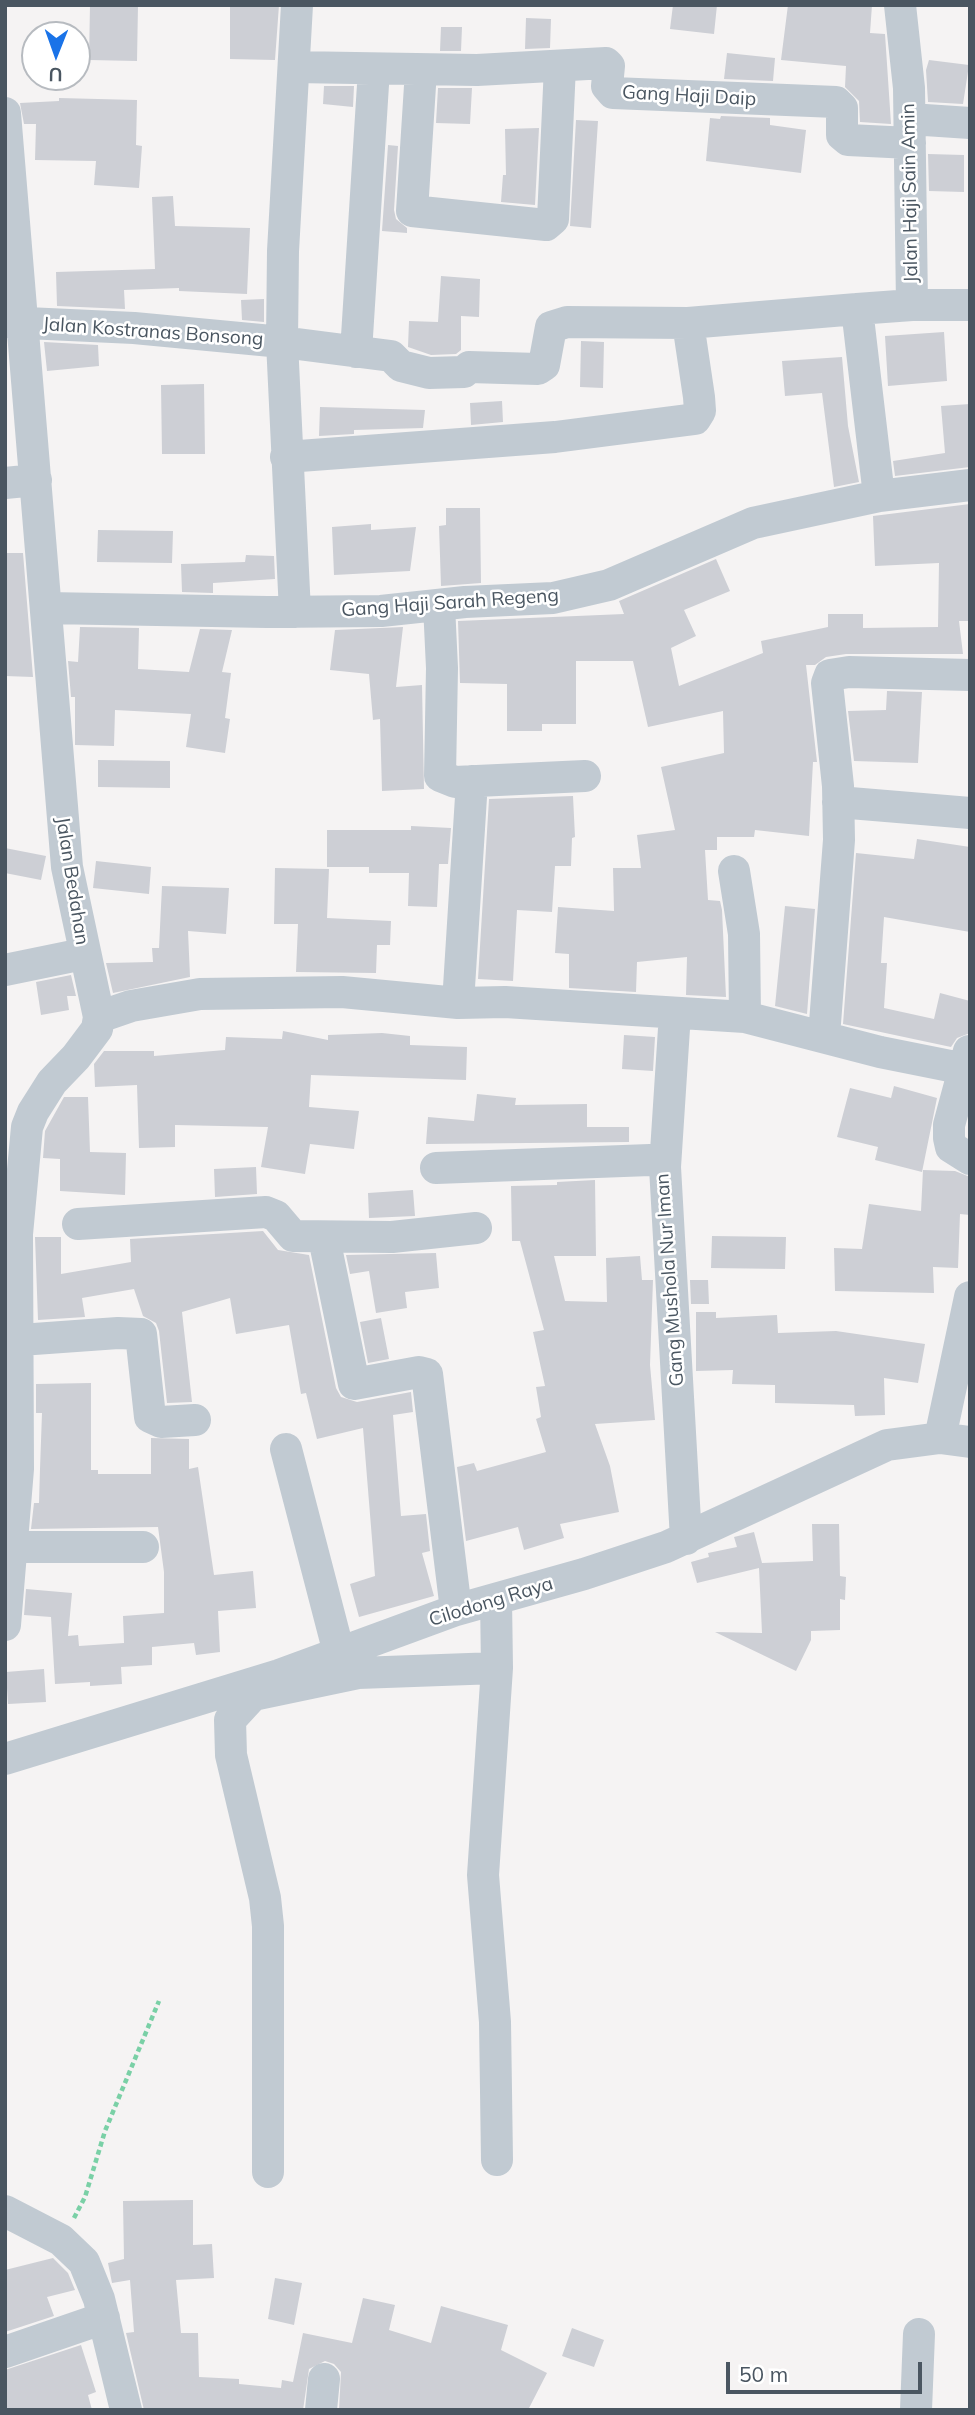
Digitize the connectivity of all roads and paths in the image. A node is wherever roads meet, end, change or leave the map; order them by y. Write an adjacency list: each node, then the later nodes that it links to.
1 (297, 5): 4 (street)
2 (900, 5): 9 (street, Jalan Haji Sain Amin)
3 (560, 66): 6 (street, Gang Haji Daip); 6 (street); 9 (street, Gang Haji Daip)
4 (294, 67): 5 (street, Gang Haji Daip); 16 (street)
5 (374, 69): 6 (street, Gang Haji Daip); 17 (street)
6 (421, 70)
7 (5, 113): 10 (street, Jalan Bedahan)
8 (970, 123): 9 (street)
9 (910, 131): 11 (street, Jalan Haji Sain Amin)
10 (11, 234): 14 (street, Jalan Bedahan)
11 (912, 305): 12 (street); 13 (street, Jalan Haji Sain Amin)
12 (970, 305)
13 (857, 310): 15 (street, Jalan Haji Sain Amin); 21 (street)
14 (15, 323): 16 (street, Jalan Kostranas Bonsong); 19 (street, Jalan Bedahan)
15 (688, 323): 17 (street, Jalan Kostranas Bonsong); 18 (street)
16 (282, 342): 17 (street, Jalan Kostranas Bonsong); 18 (street)
17 (356, 352)
18 (286, 457): 24 (street)
19 (21, 482): 23 (street, Jalan Bedahan)
20 (970, 485): 21 (street, Gang Haji Sarah Regeng)
21 (879, 496): 22 (street, Gang Haji Sarah Regeng)
22 (439, 605): 24 (street, Gang Haji Sarah Regeng); 27 (street)
23 (47, 608): 24 (street, Gang Haji Sarah Regeng); 31 (street, Jalan Bedahan)
24 (295, 612)
25 (970, 675): 28 (street)
26 (585, 776): 27 (street)
27 (472, 781): 33 (street)
28 (838, 802): 29 (street); 37 (street)
29 (970, 813)
30 (734, 871): 36 (street)
31 (83, 954): 32 (street); 35 (street, Jalan Bedahan)
32 (5, 970)
33 (458, 1003): 34 (street); 35 (street)
34 (675, 1013): 36 (street); 40 (street)
35 (99, 1017): 45 (street)
36 (745, 1017): 37 (street)
37 (824, 1036): 38 (street)
38 (967, 1060): 39 (street)
39 (970, 1159)
40 (665, 1167): 41 (street, Gang Mushola Nur Iman); 51 (street, Gang Mushola Nur Iman)
41 (436, 1168)
42 (78, 1224): 44 (street)
43 (476, 1228): 44 (street)
44 (324, 1238): 55 (street)
45 (12, 1289): 47 (street)
46 (970, 1297): 49 (street)
47 (20, 1340): 48 (street); 52 (street)
48 (195, 1420)
49 (962, 1439): 51 (street, Cilodong Raya)
50 (286, 1449): 57 (street)
51 (686, 1539): 54 (street, Cilodong Raya)
52 (13, 1546): 53 (street); 56 (street)
53 (143, 1547)
54 (496, 1599): 55 (street, Cilodong Raya); 58 (street)
55 (456, 1610): 57 (street, Cilodong Raya)
56 (5, 1625)
57 (339, 1653): 59 (street, Cilodong Raya)
58 (497, 1668): 61 (street); 62 (street)
59 (5, 1759)
60 (159, 2001): 64 (path)
61 (497, 2160)
62 (268, 2172)
63 (5, 2211): 64 (street)
64 (61, 2240): 65 (street)
65 (104, 2318): 67 (street); 68 (street)
66 (919, 2334): 69 (street)
67 (5, 2352)
68 (127, 2410)
69 (916, 2410)

